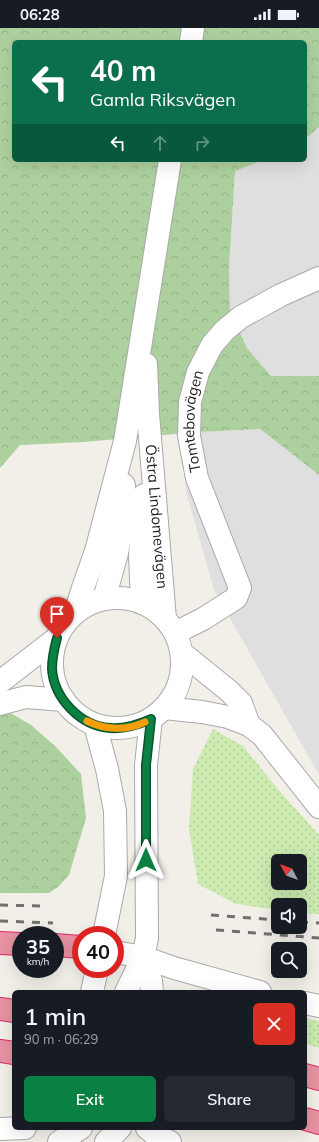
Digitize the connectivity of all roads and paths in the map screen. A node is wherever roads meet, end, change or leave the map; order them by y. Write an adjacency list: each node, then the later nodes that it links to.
1 (193, 28): 2 (street)
2 (191, 40)
3 (170, 162): 5 (street, Östra Lindomevägen)
4 (319, 278): 11 (street, Tomtebovägen)
5 (144, 315): 6 (street, Östra Lindomevägen); 7 (street, Östra Lindomevägen)
6 (148, 414): 9 (street, Östra Lindomevägen); 11 (street, Östra Lindomevägen)
7 (125, 441): 8 (street, Östra Lindomevägen); 10 (street, Östra Lindomevägen)
8 (104, 599): 9 (street); 10 (street)
9 (142, 603): 11 (street)
10 (75, 613): 12 (street)
11 (174, 635): 16 (street); 18 (street)
12 (57, 638): 13 (street); 14 (street)
13 (0, 682)
14 (64, 700): 15 (street); 17 (street)
15 (0, 704)
16 (158, 713): 17 (street); 18 (street); 24 (street)
17 (94, 725): 20 (street)
18 (249, 725): 19 (street)
19 (319, 807)
20 (106, 926)
21 (0, 943): 22 (highway)
22 (12, 944)
23 (124, 954): 24 (street)
24 (143, 957): 27 (street); 28 (street); 29 (street)
25 (95, 978): 26 (street)
26 (92, 990)
27 (127, 990)
28 (152, 990)
29 (253, 990)
30 (307, 1003): 31 (street)
31 (319, 1006)
32 (0, 1009): 33 (highway)
33 (12, 1011)
34 (0, 1051): 35 (highway)
35 (12, 1053)
36 (307, 1076): 37 (highway)
37 (319, 1079)
38 (307, 1120): 39 (highway)
39 (319, 1123)
40 (0, 1129): 41 (street)
41 (12, 1129)
42 (78, 1130): 45 (street)
43 (118, 1130): 46 (street)
44 (150, 1130): 47 (street)
45 (59, 1142)
46 (106, 1142)
47 (170, 1142)

